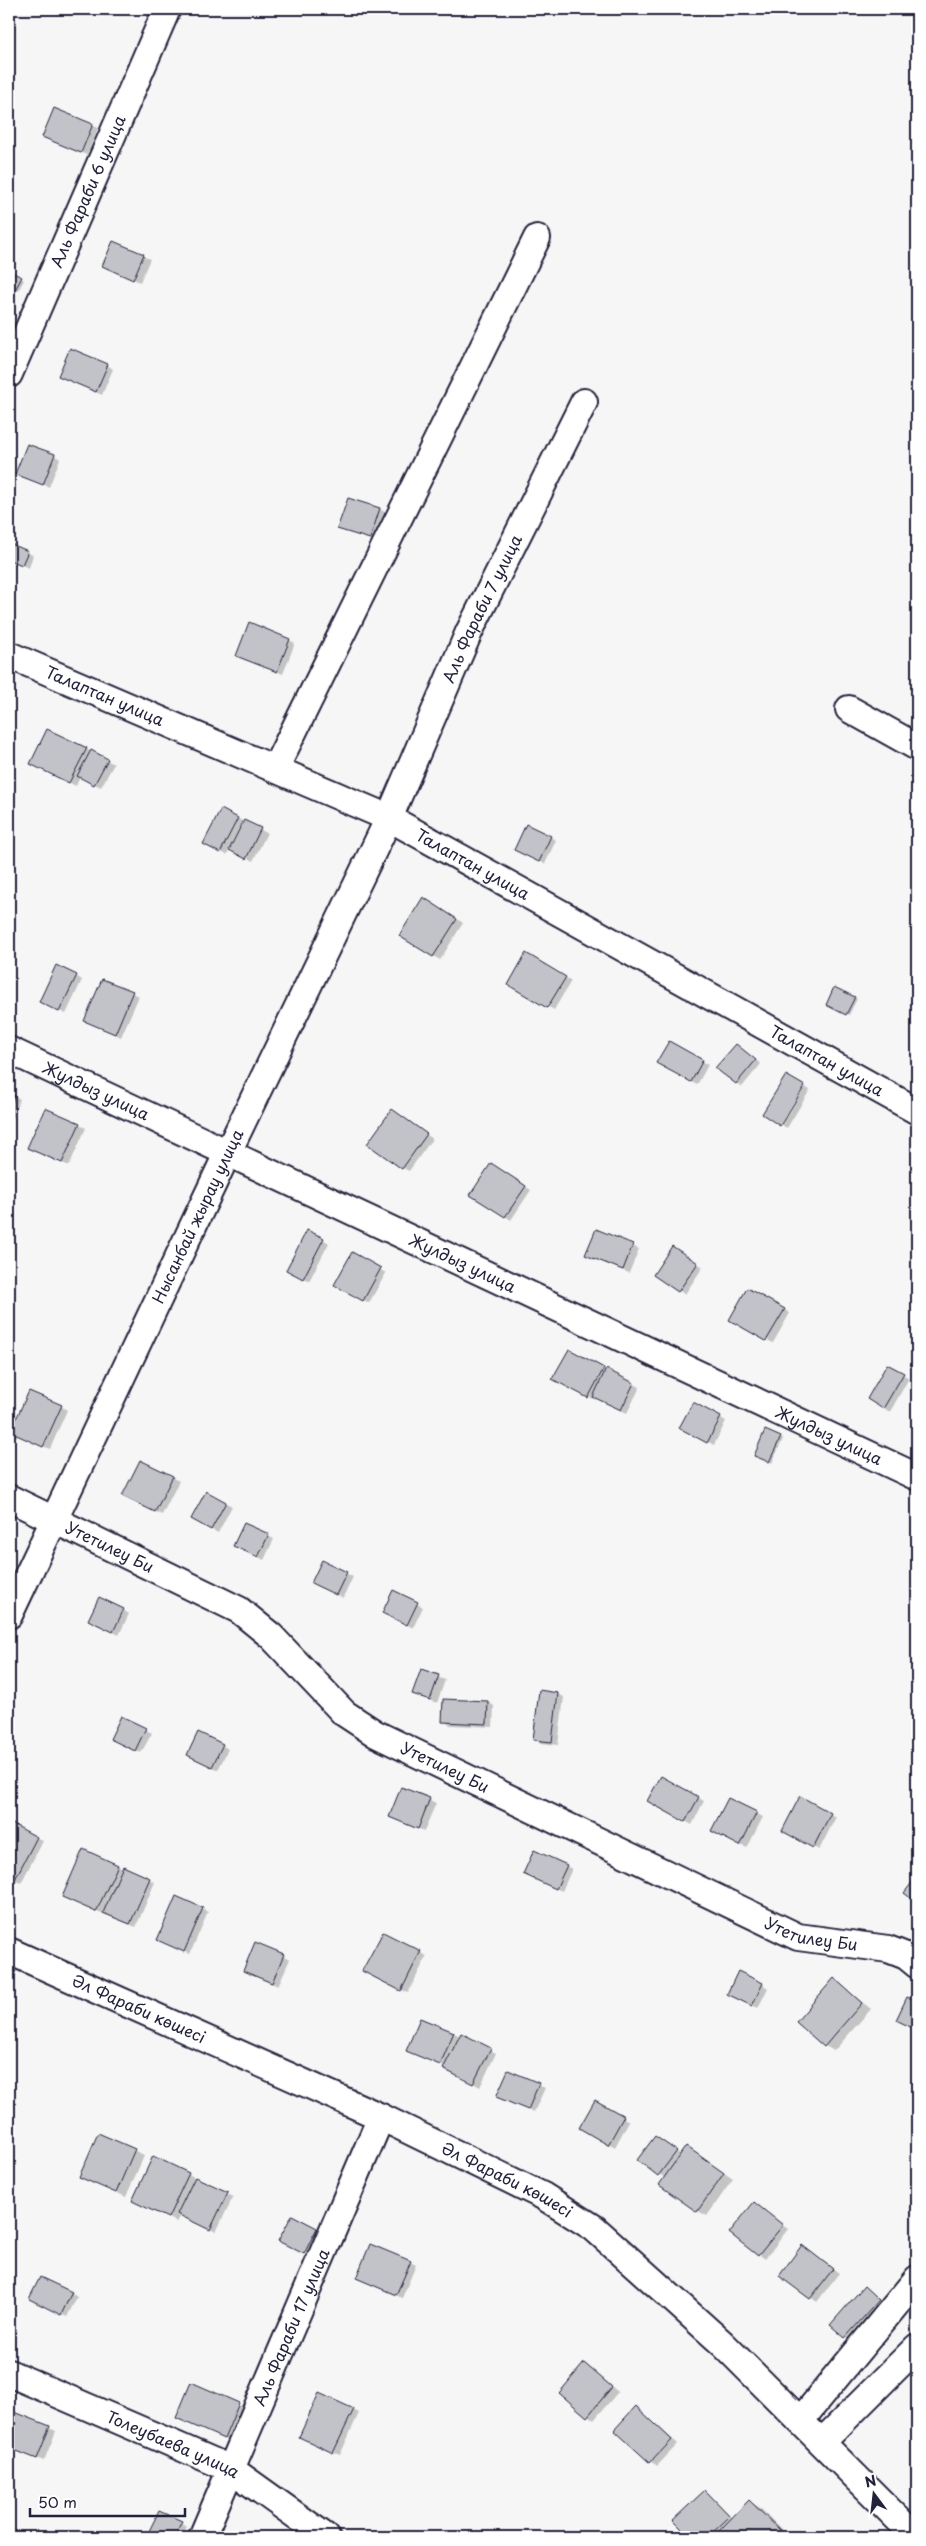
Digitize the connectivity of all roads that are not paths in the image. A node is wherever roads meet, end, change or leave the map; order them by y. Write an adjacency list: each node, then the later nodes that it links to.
1 (167, 9): 3 (street, Аль Фараби 6 улица)
2 (537, 238): 8 (street)
3 (9, 374)
4 (584, 402): 9 (street, Аль Фараби 7 улица)
5 (9, 655): 8 (street, Талаптан улица)
6 (849, 709): 7 (street)
7 (917, 747)
8 (274, 769): 9 (street, Талаптан улица)
9 (389, 818): 11 (street, Талаптан улица); 12 (street, Нысанбай жырау улица)
10 (9, 1050): 12 (street, Жулдыз улица)
11 (917, 1112)
12 (228, 1152): 13 (street, Жулдыз улица); 15 (street, Нысанбай жырау улица)
13 (917, 1477)
14 (9, 1498): 15 (street, Утетилеу Би)
15 (55, 1520): 16 (street, Нысанбай жырау улица); 18 (street, Утетилеу Би)
16 (9, 1615)
17 (9, 1951): 19 (street, Әл Фараби көшесі)
18 (917, 1965)
19 (381, 2117): 23 (street, Әл Фараби көшесі); 25 (street, Аль Фараби 17 улица)
20 (917, 2279): 23 (street)
21 (917, 2347): 24 (street)
22 (9, 2373): 25 (street, Толеубаева улица)
23 (800, 2421): 24 (street, Әл Фараби көшесі)
24 (822, 2442): 28 (street, Әл Фараби көшесі)
25 (231, 2469): 26 (street, Аль Фараби 17 улица); 27 (street, Толеубаева улица)
26 (202, 2537)
27 (326, 2537)
28 (916, 2537)

